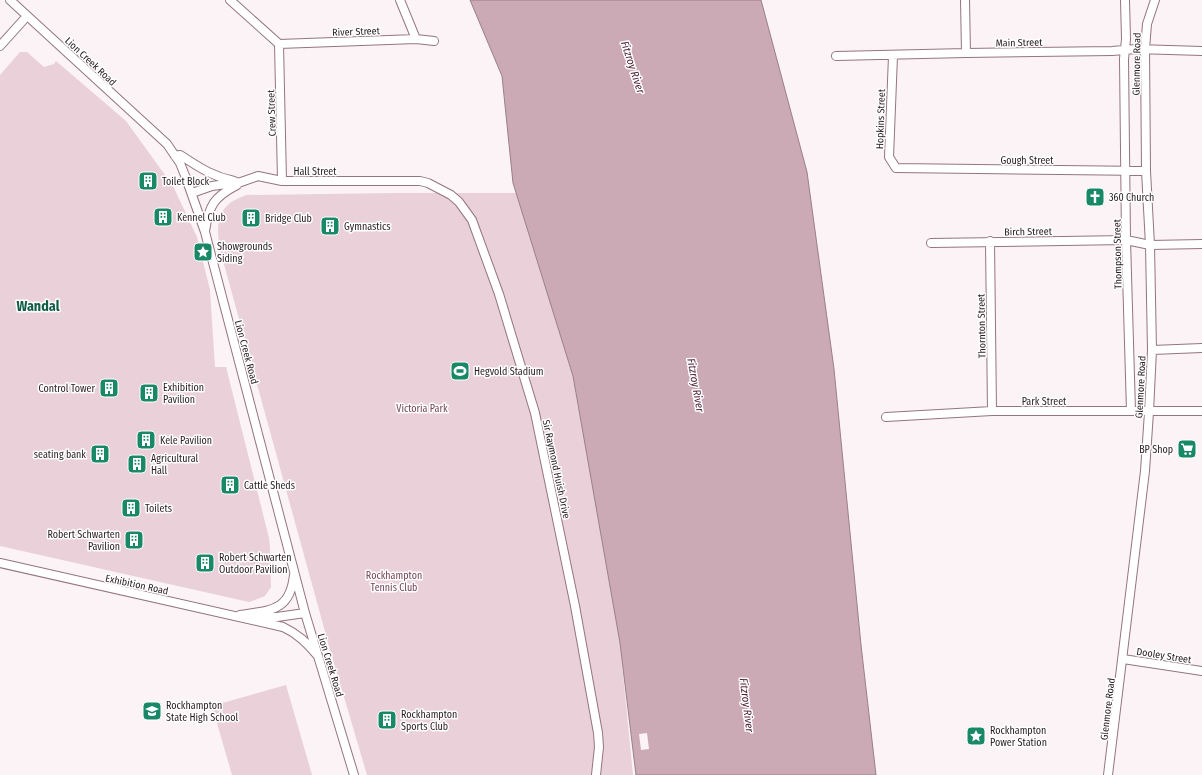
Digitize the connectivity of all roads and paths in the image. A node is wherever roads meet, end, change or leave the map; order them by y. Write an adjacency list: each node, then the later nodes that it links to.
1 (10, 0): 7 (street, Lion Creek Road)
2 (230, 0): 10 (street)
3 (400, 0): 8 (street)
4 (965, 0): 15 (street)
5 (1125, 0): 13 (street, Thompson Street)
6 (1155, 0): 12 (street, Glenmore Road)
7 (27, 16): 11 (street); 18 (street, Lion Creek Road)
8 (416, 39): 9 (street, River Street); 10 (street, River Street)
9 (434, 40)
10 (279, 44): 22 (street, Crew Street)
11 (0, 46)
12 (1145, 49): 13 (street, Main Street); 14 (street, Main Street); 21 (street, Glenmore Road)
13 (1125, 50): 15 (street, Main Street); 20 (street, Thompson Street)
14 (1202, 50)
15 (966, 53): 17 (street, Main Street)
16 (836, 56): 17 (street, Main Street)
17 (893, 56): 19 (street, Hopkins Street)
18 (175, 156): 23 (street); 25 (street, Lion Creek Road)
19 (909, 169): 20 (street, Gough Street)
20 (1126, 171): 21 (street, Gough Street); 27 (street, Thompson Street)
21 (1146, 171): 31 (street, Glenmore Road)
22 (282, 181): 23 (street, Hall Street); 24 (street, Hall Street)
23 (241, 182): 25 (street, Hall Street); 26 (street)
24 (439, 188): 47 (street, Sir Raymond Huish Drive)
25 (192, 193): 26 (street, Lion Creek Road)
26 (205, 232): 40 (street, Lion Creek Road)
27 (1126, 240): 28 (street, Birch Street); 31 (street, Birch Street); 35 (street, Thompson Street)
28 (990, 241): 29 (street, Birch Street); 34 (street, Thornton Street)
29 (931, 243)
30 (1202, 244): 31 (street, Birch Street)
31 (1150, 245): 33 (street, Glenmore Road)
32 (1202, 348): 33 (street)
33 (1152, 350): 37 (street, Glenmore Road)
34 (992, 411): 35 (street, Park Street); 38 (street, Park Street)
35 (1131, 411): 37 (street, Park Street)
36 (1202, 411): 37 (street, Park Street)
37 (1149, 412): 44 (street, Glenmore Road)
38 (886, 416)
39 (0, 564): 42 (street, Exhibition Road)
40 (295, 571): 41 (street, Lion Creek Road); 42 (street, Exhibition Road)
41 (305, 613): 42 (street, Exhibition Road); 43 (street, Lion Creek Road)
42 (235, 616): 43 (street, Exhibition Road)
43 (319, 658): 46 (street, Lion Creek Road)
44 (1123, 659): 45 (street, Dooley Street); 48 (street, Glenmore Road)
45 (1202, 671)
46 (354, 775)
47 (596, 775)
48 (1108, 775)

